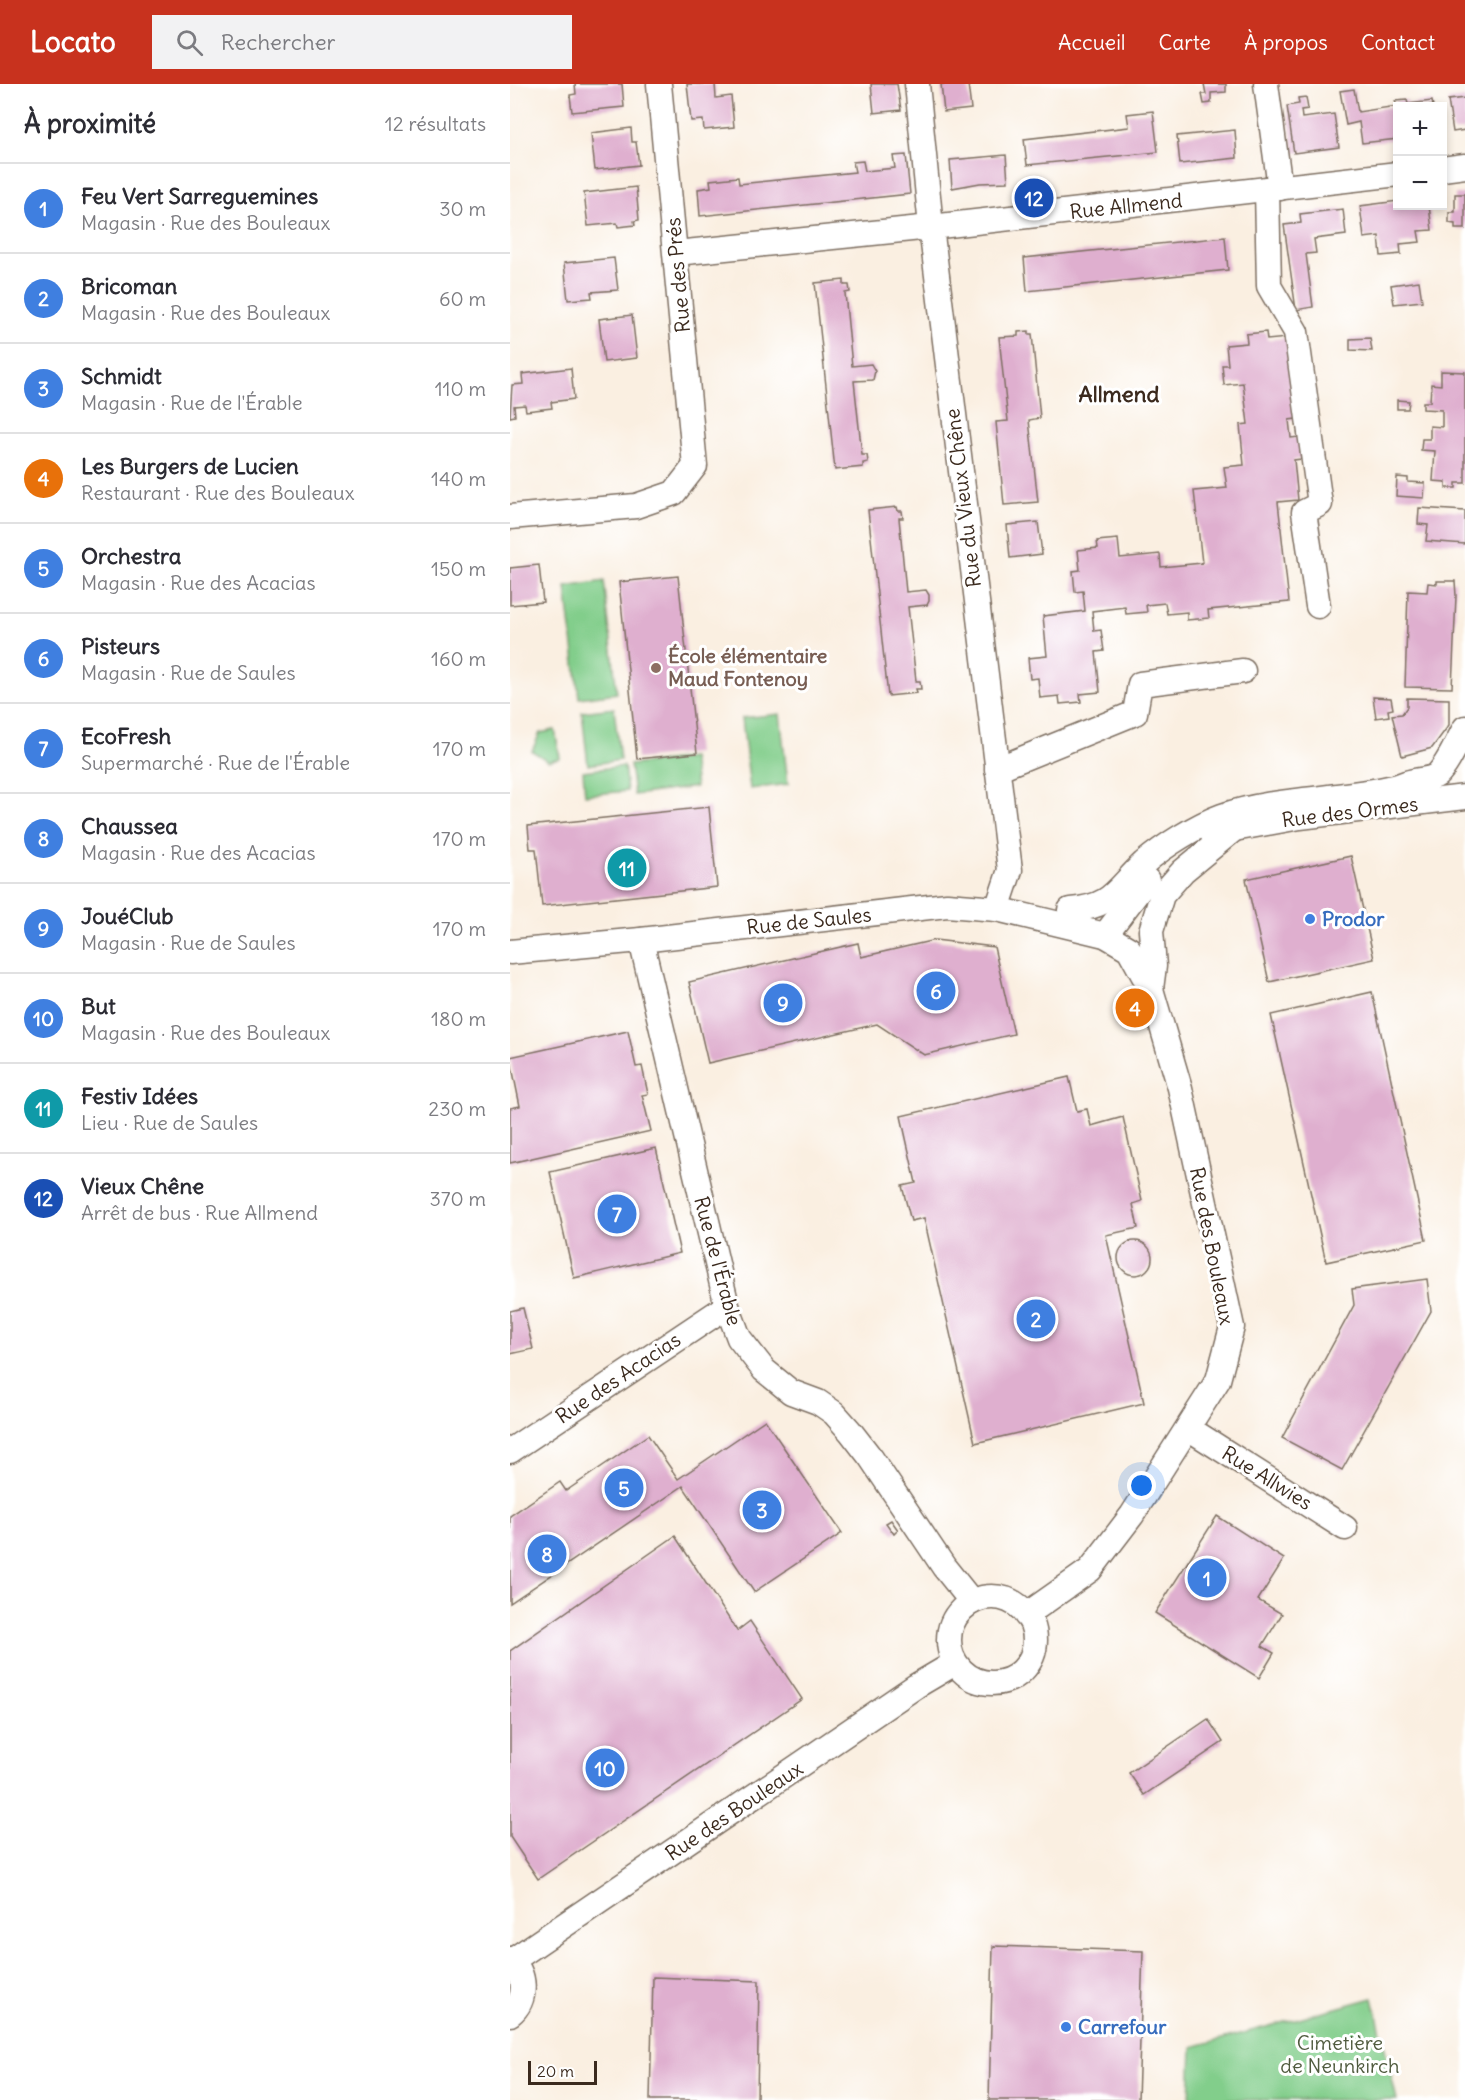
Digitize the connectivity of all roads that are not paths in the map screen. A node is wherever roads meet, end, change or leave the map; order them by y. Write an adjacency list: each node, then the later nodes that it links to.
1 (659, 84): 9 (street, Rue des Prés)
2 (917, 84): 8 (street, Rue du Vieux Chêne)
3 (1266, 84): 7 (street)
4 (1465, 166): 5 (street)
5 (1447, 168)
6 (1393, 175): 7 (street, Rue Allmend)
7 (1273, 189): 8 (street, Rue Allmend); 11 (street)
8 (931, 227): 9 (street, Rue Allmend); 14 (street, Rue du Vieux Chêne)
9 (676, 253): 10 (street, Rue des Prés)
10 (510, 517)
11 (1318, 606)
12 (1243, 671): 14 (street)
13 (1465, 728): 18 (street)
14 (997, 769): 17 (street, Rue du Vieux Chêne)
15 (1465, 797): 16 (street, Rue des Ormes)
16 (1235, 828): 19 (street, Rue des Ormes); 20 (street, Rue des Ormes)
17 (997, 909): 20 (street, Rue de Saules); 21 (street, Rue de Saules)
18 (1070, 910)
19 (1154, 922): 20 (street); 23 (street, Rue des Ormes)
20 (1105, 935): 23 (street, Rue des Bouleaux)
21 (642, 940): 22 (street, Rue de Saules); 24 (street, Rue de l'Érable)
22 (510, 952)
23 (1150, 989): 25 (street, Rue des Bouleaux)
24 (727, 1306): 26 (street, Rue des Acacias); 28 (street, Rue de l'Érable)
25 (1188, 1428): 27 (street, Rue Allwies); 29 (street, Rue des Bouleaux)
26 (510, 1451)
27 (1345, 1528)
28 (972, 1602): 29 (street); 30 (street)
29 (1026, 1615): 30 (street)
30 (955, 1663): 31 (street, Rue des Bouleaux)
31 (511, 1959): 32 (street, Rue des Bouleaux)
32 (510, 2014)

